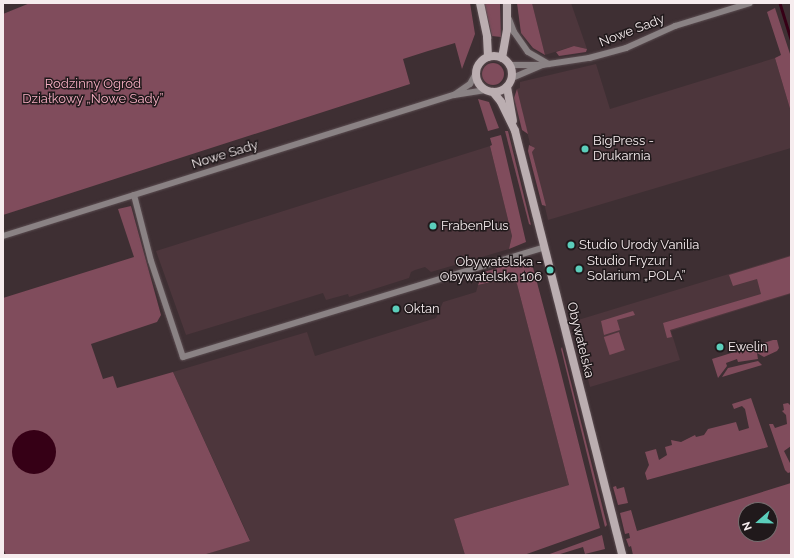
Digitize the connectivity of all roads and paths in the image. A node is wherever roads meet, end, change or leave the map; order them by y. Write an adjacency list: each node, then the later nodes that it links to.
1 (480, 3): 5 (main road)
2 (507, 3): 4 (main road)
3 (750, 3): 7 (street, Nowe Sady)
4 (508, 17): 6 (main road); 7 (street)
5 (488, 57): 6 (main road); 10 (main road)
6 (502, 58): 8 (main road)
7 (549, 64): 9 (street, Nowe Sady)
8 (510, 65): 9 (street, Nowe Sady); 11 (main road)
9 (542, 65): 11 (street, Nowe Sady)
10 (476, 73): 13 (main road); 14 (street, Nowe Sady)
11 (512, 78): 12 (main road)
12 (507, 87): 13 (main road); 15 (main road, Obywatelska)
13 (489, 91): 14 (street, Nowe Sady); 15 (main road, Obywatelska)
14 (454, 95): 16 (street, Nowe Sady)
15 (515, 131): 18 (main road, Obywatelska)
16 (134, 195): 17 (street, Nowe Sady); 18 (street)
17 (3, 236)
18 (544, 247): 19 (main road, Obywatelska)
19 (622, 555)

